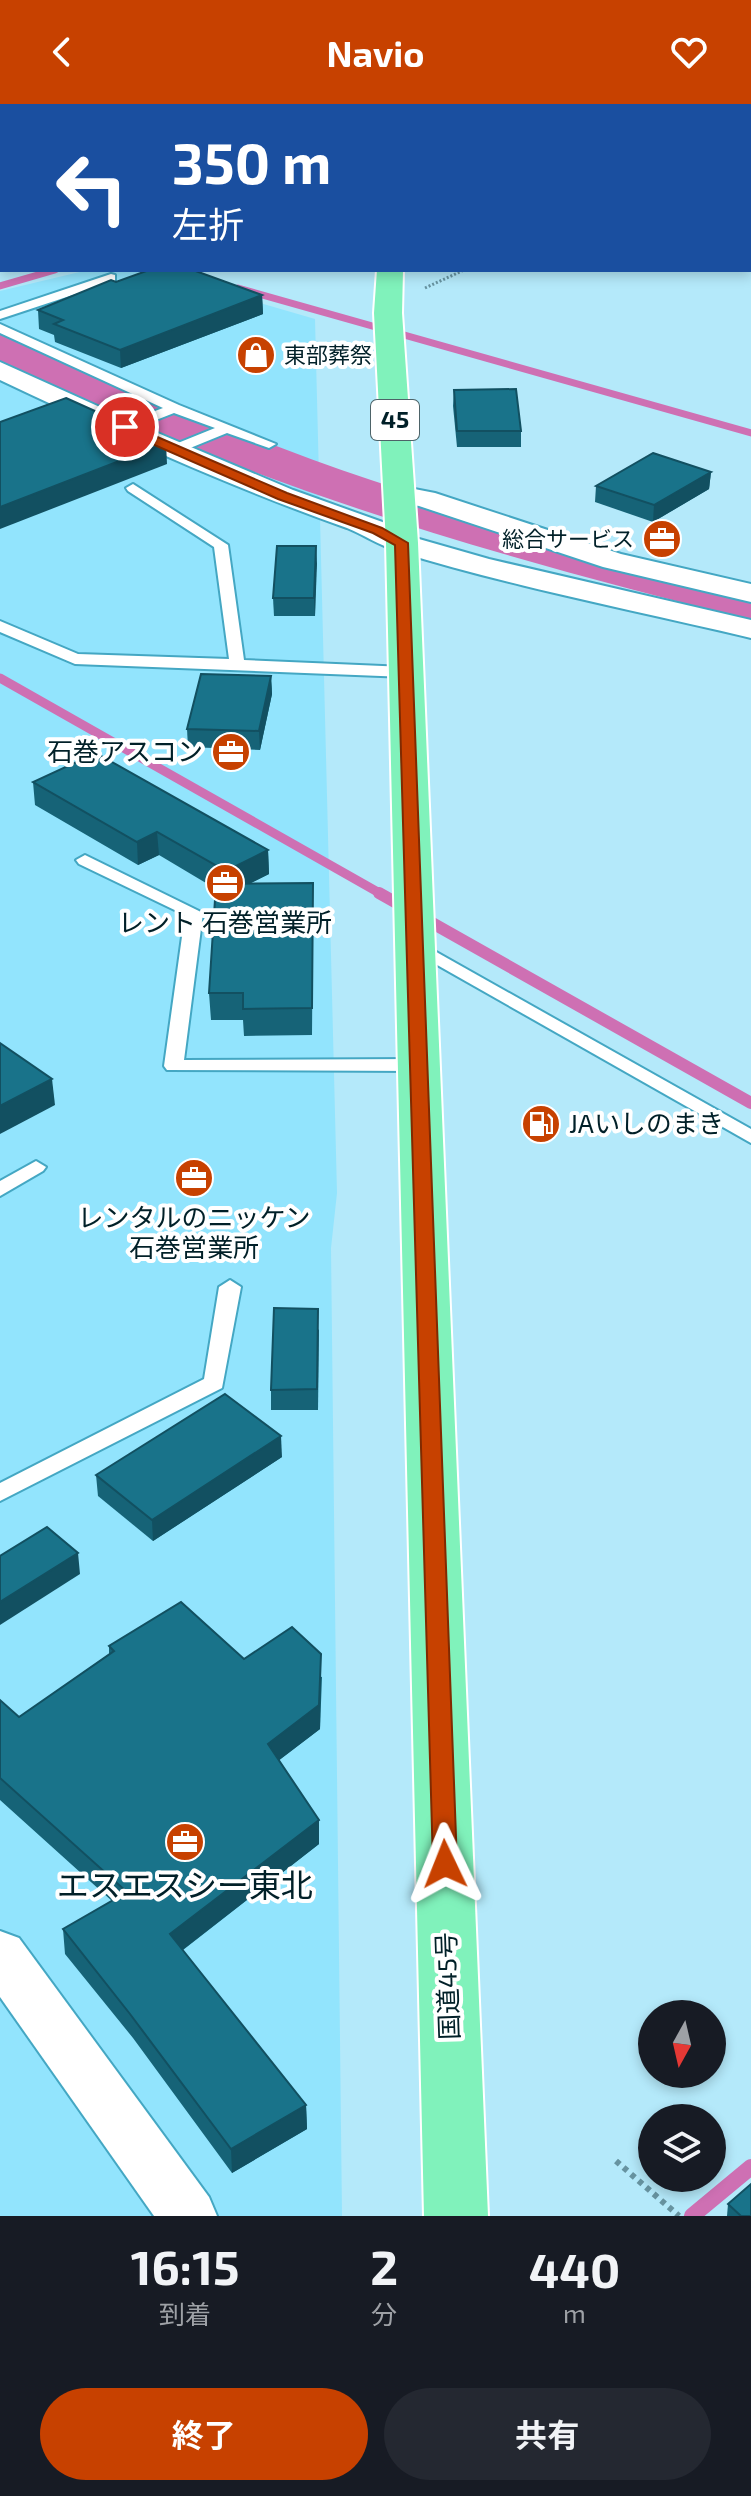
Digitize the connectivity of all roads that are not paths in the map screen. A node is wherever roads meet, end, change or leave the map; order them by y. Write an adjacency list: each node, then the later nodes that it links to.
1 (390, 272): 12 (highway, 国道45号 / 45)
2 (111, 278): 3 (lane)
3 (0, 315)
4 (0, 328): 6 (lane)
5 (0, 370): 7 (street)
6 (174, 408): 7 (lane); 8 (lane)
7 (124, 427): 10 (street)
8 (227, 428): 9 (lane); 10 (lane)
9 (269, 444)
10 (174, 449): 13 (street)
11 (133, 488): 17 (lane)
12 (399, 494): 13 (highway, 国道45号 / 45); 14 (street)
13 (402, 543): 16 (street); 18 (highway, 国道45号 / 45)
14 (751, 593)
15 (0, 626): 17 (lane)
16 (751, 629)
17 (237, 664): 18 (lane)
18 (406, 672): 20 (highway, 国道45号 / 45)
19 (85, 860): 21 (lane)
20 (414, 923): 21 (highway, 国道45号 / 45); 22 (lane)
21 (419, 1065): 29 (highway, 国道45号 / 45)
22 (751, 1137)
23 (36, 1167): 24 (lane)
24 (0, 1190)
25 (230, 1287): 26 (lane)
26 (0, 1493)
27 (0, 1954): 28 (street)
28 (188, 2216)
29 (456, 2216)

